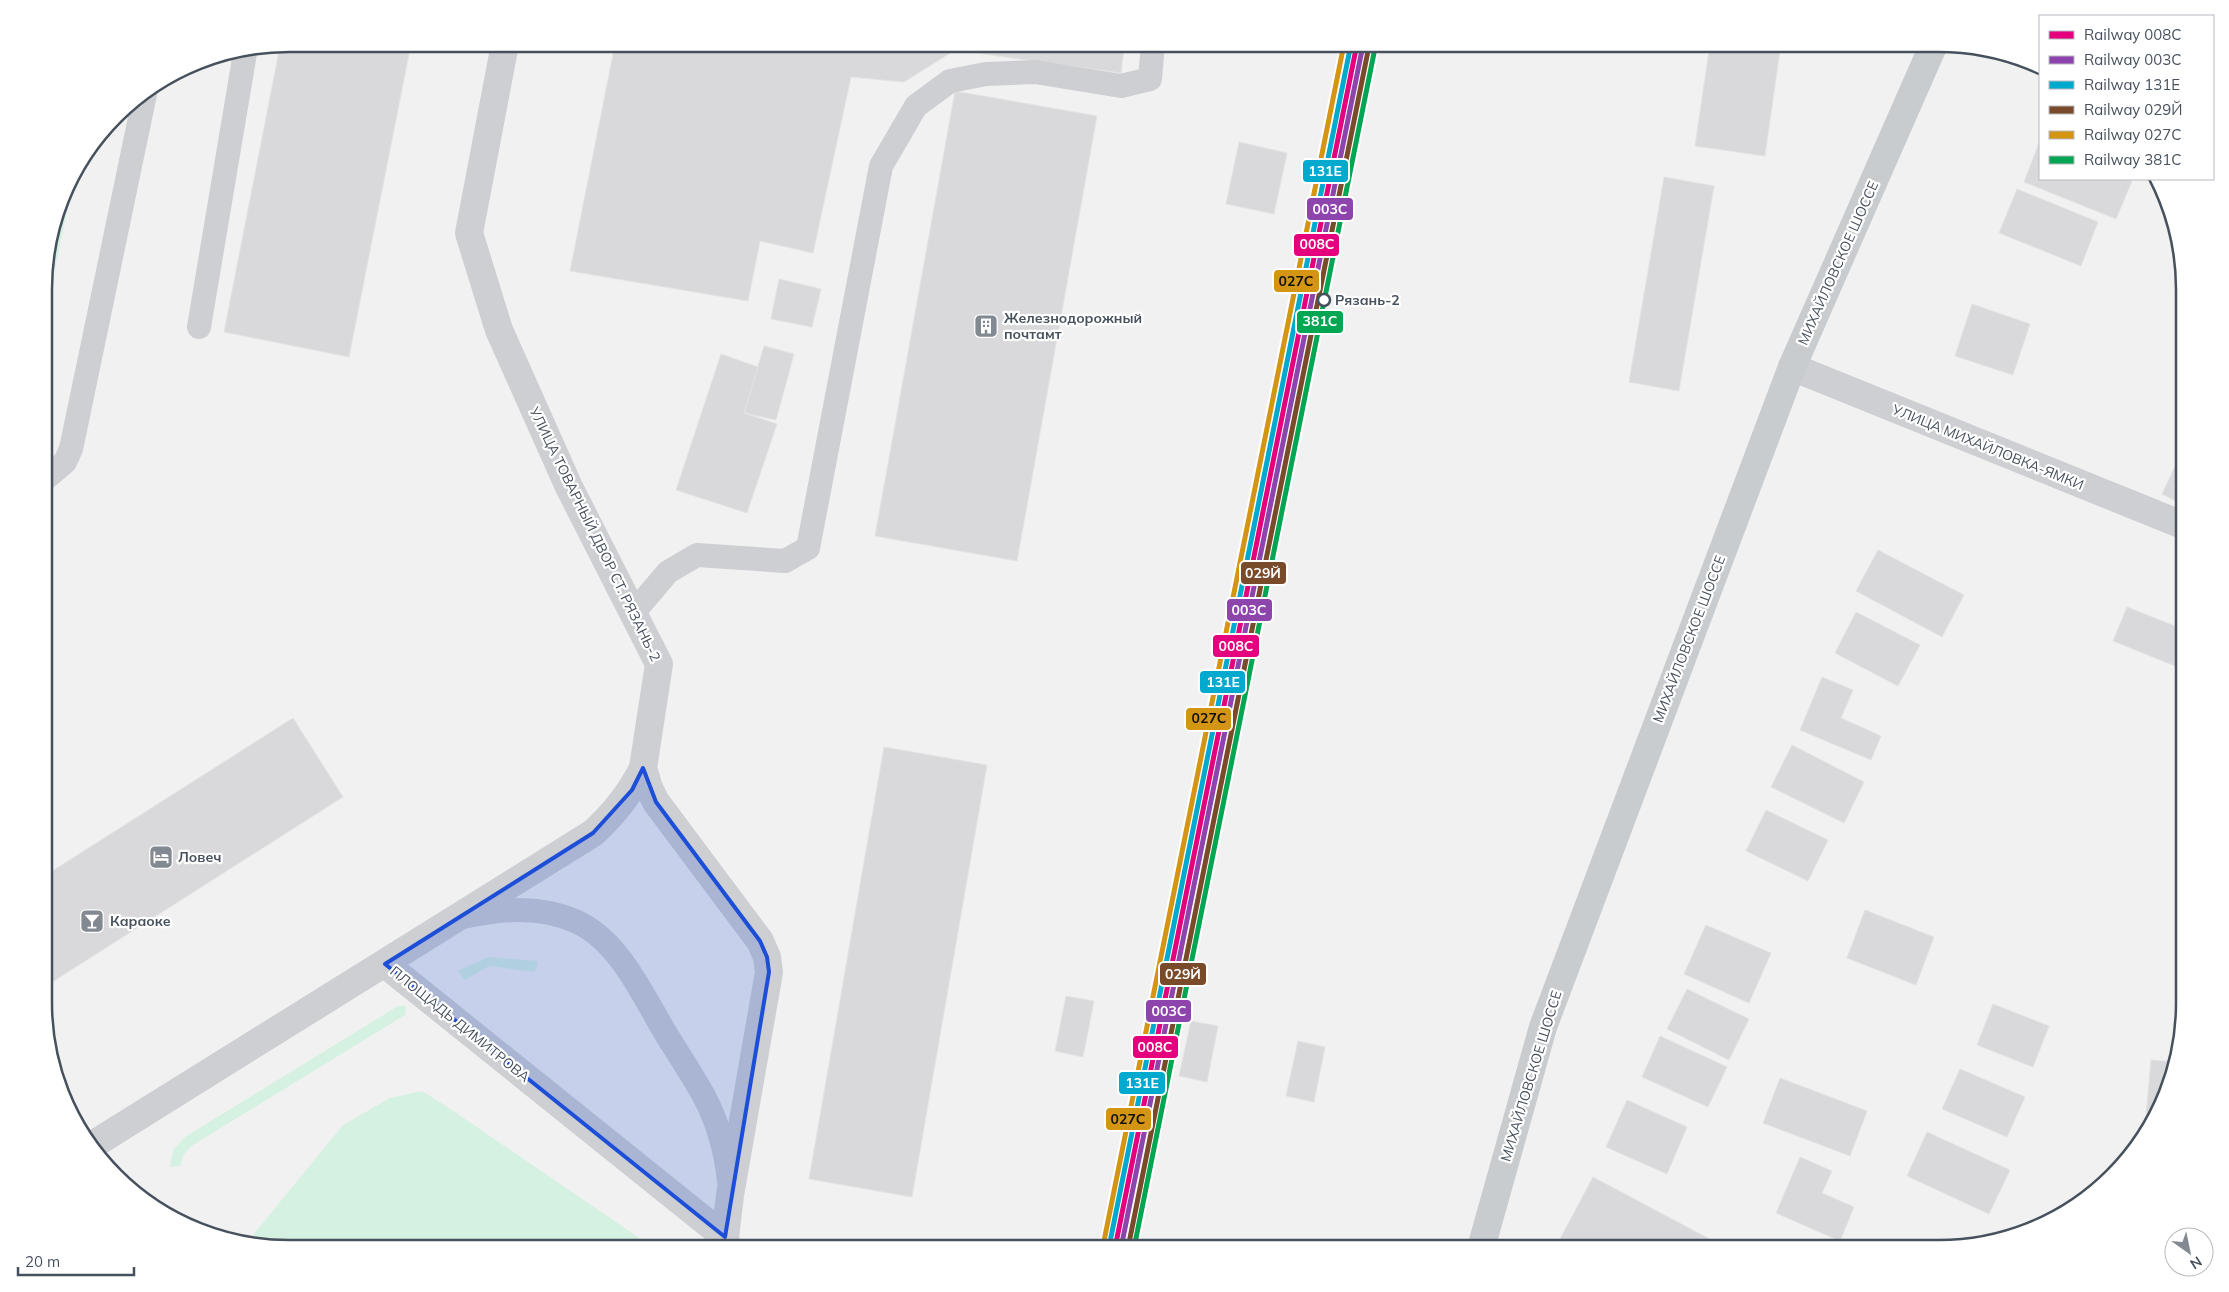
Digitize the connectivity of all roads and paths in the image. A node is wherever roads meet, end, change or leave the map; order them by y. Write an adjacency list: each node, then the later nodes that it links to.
1 (504, 52): 10 (street, УЛИЦА ТОВАРНЫЙ ДВОР СТ. РЯЗАНЬ-2)
2 (1152, 52): 10 (lane)
3 (1930, 52): 7 (main road, МИХАЙЛОВСКОЕ ШОССЕ)
4 (244, 57): 6 (lane)
5 (143, 103): 8 (lane)
6 (199, 327)
7 (1792, 367): 9 (street, УЛИЦА МИХАЙЛОВКА-ЯМКИ); 18 (main road, МИХАЙЛОВСКОЕ ШОССЕ)
8 (52, 473)
9 (2176, 522)
10 (634, 612): 11 (street, УЛИЦА ТОВАРНЫЙ ДВОР СТ. РЯЗАНЬ-2)
11 (643, 768): 12 (street); 15 (street)
12 (458, 918): 13 (street); 15 (lane)
13 (385, 964): 14 (street, ПЛОЩАДЬ ДИМИТРОВА); 16 (street, ПЛОЩАДЬ ДИМИТРОВА)
14 (99, 1142)
15 (730, 1196): 17 (street)
16 (722, 1240)
17 (726, 1240)
18 (1483, 1240)

